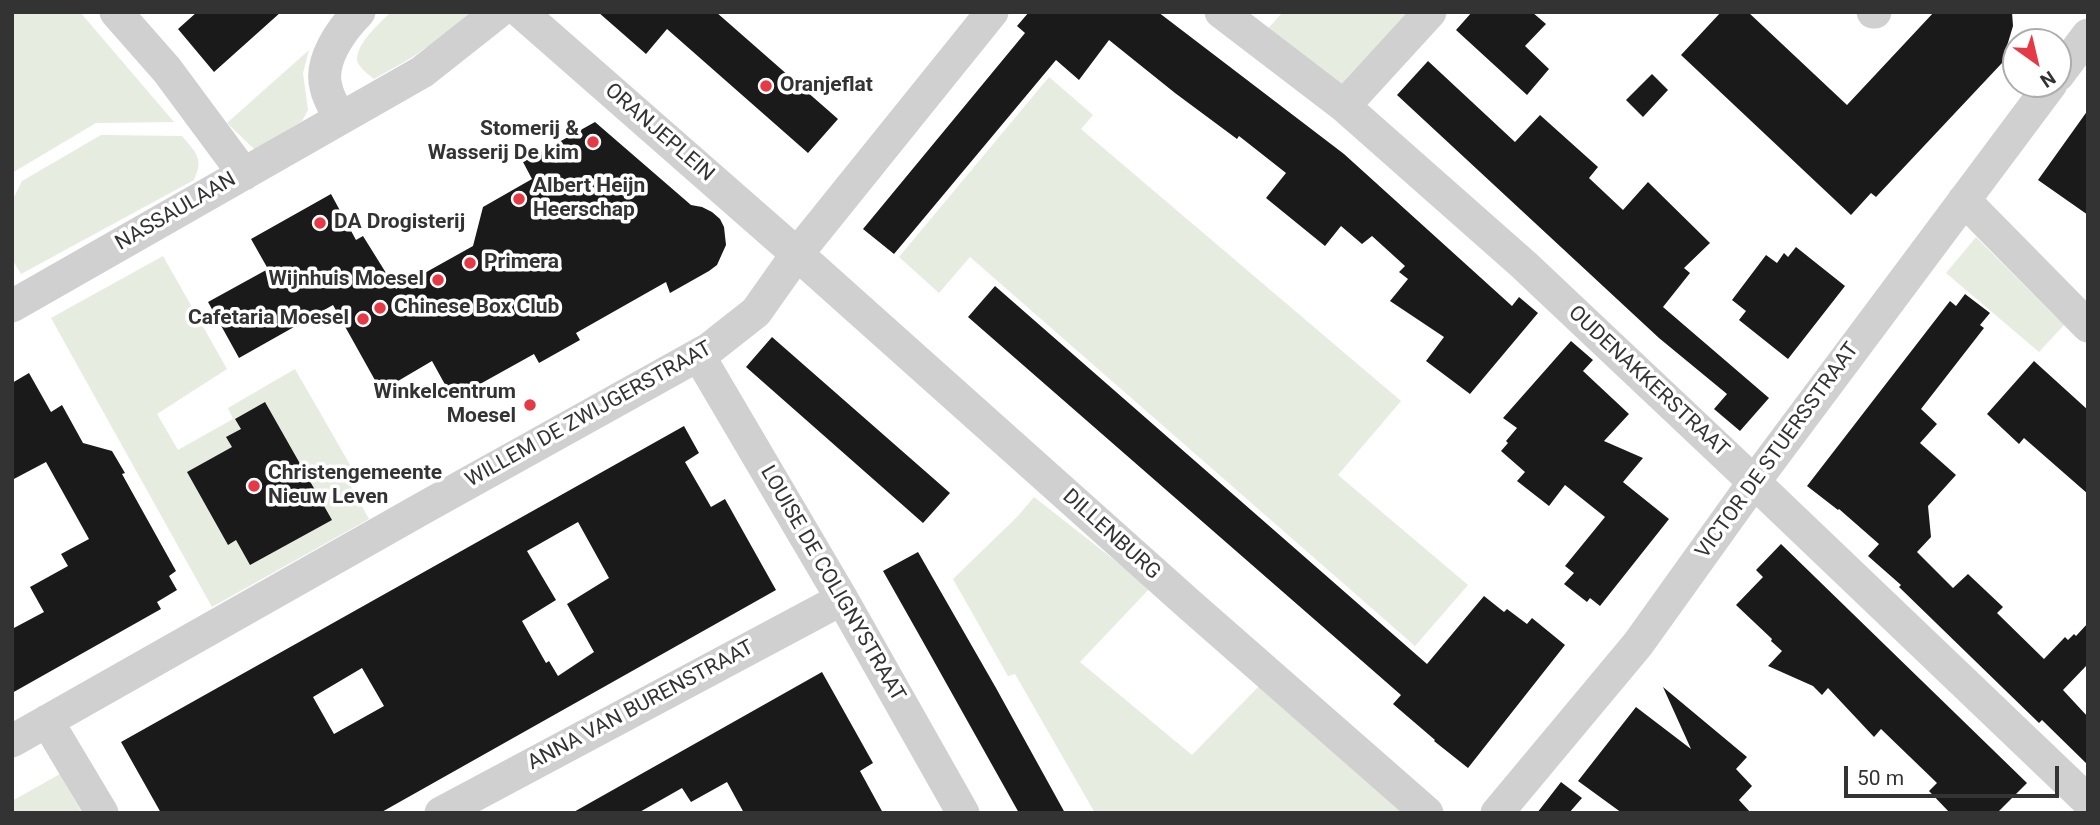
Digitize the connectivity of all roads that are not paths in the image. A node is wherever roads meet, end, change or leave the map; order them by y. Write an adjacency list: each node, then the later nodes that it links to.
1 (116, 12): 13 (street)
2 (359, 12): 12 (street)
3 (498, 12): 12 (street)
4 (521, 12): 15 (street, ORANJEPLEIN)
5 (992, 12): 15 (street, WILLEM DE ZWIJGERSTRAAT)
6 (1430, 12): 11 (street)
7 (1241, 18): 11 (street, OUDENAKKERSTRAAT)
8 (2088, 35): 9 (street)
9 (2072, 56)
10 (2040, 98): 14 (street, VICTOR DE STUERSSTRAAT)
11 (1344, 106): 19 (street, OUDENAKKERSTRAAT)
12 (340, 118): 13 (street, NASSAULAAN)
13 (244, 174): 16 (street, NASSAULAAN)
14 (1964, 200): 17 (street); 19 (street, VICTOR DE STUERSSTRAAT)
15 (797, 254): 18 (street, WILLEM DE ZWIJGERSTRAAT); 27 (street, DILLENBURG)
16 (15, 299)
17 (2088, 326)
18 (699, 356): 20 (street, LOUISE DE COLIGNYSTRAAT); 21 (street, WILLEM DE ZWIJGERSTRAAT)
19 (1754, 482): 23 (street, OUDENAKKERSTRAAT); 28 (street, VICTOR DE STUERSSTRAAT)
20 (842, 599): 25 (street, ANNA VAN BURENSTRAAT); 26 (street, LOUISE DE COLIGNYSTRAAT)
21 (47, 721): 22 (street, WILLEM DE ZWIJGERSTRAAT); 24 (street)
22 (12, 741)
23 (2088, 802)
24 (102, 813)
25 (441, 813)
26 (963, 813)
27 (1427, 813)
28 (1497, 813)

